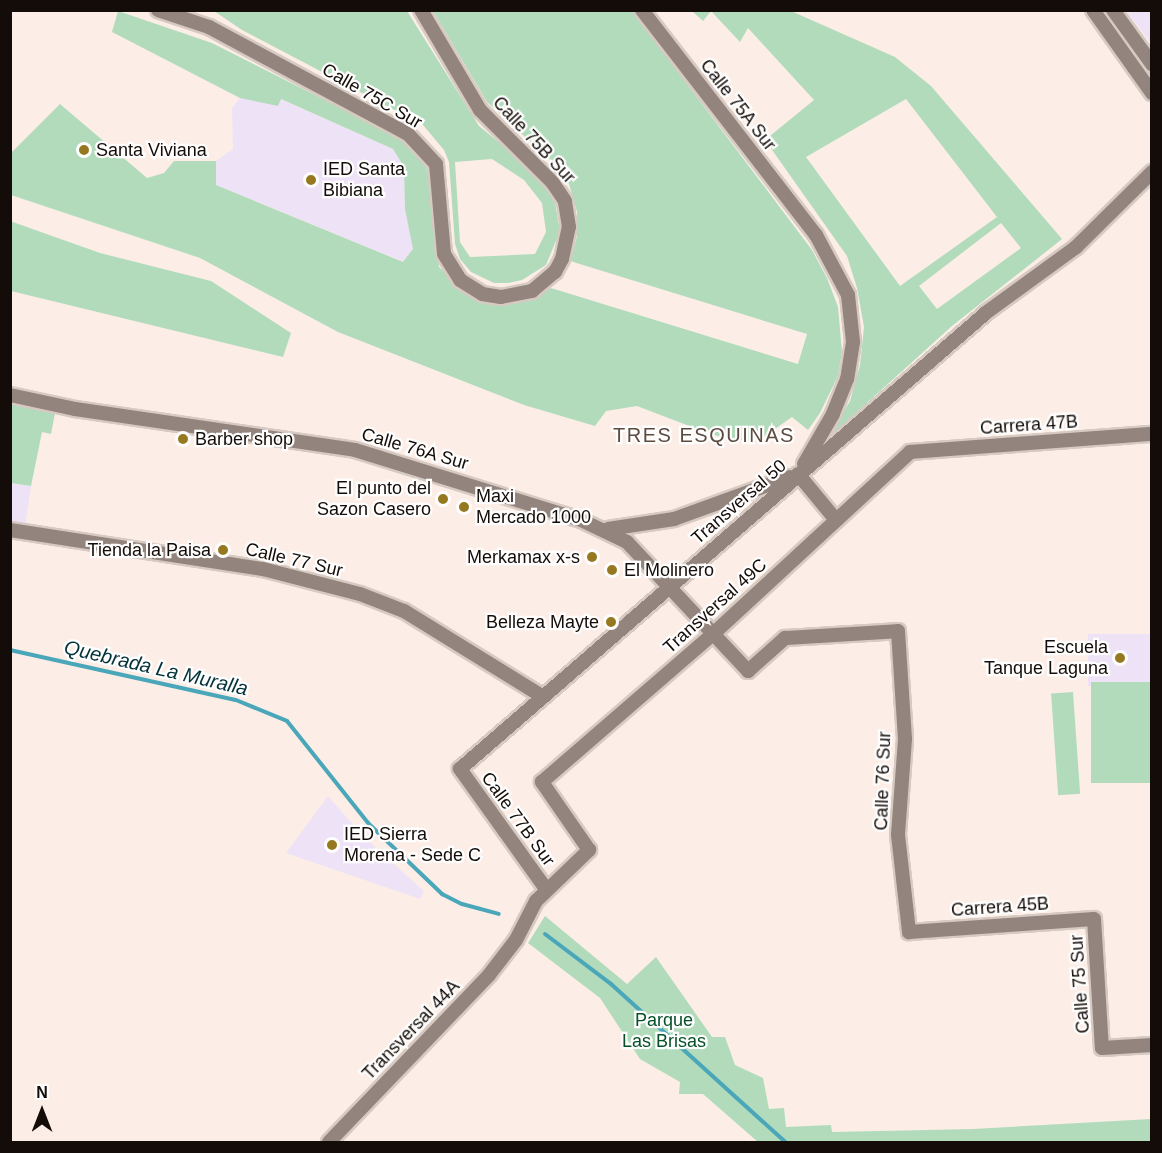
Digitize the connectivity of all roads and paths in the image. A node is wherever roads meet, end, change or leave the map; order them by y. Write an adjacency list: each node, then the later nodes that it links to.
1 (158, 10): 9 (street, Calle 75C Sur)
2 (421, 10): 9 (street, Calle 75B Sur)
3 (642, 10): 13 (street, Calle 75A Sur)
4 (1093, 10): 7 (street)
5 (1113, 10): 6 (street)
6 (1152, 64)
7 (1152, 93)
8 (1152, 172): 13 (street, Transversal 50)
9 (460, 280)
10 (10, 395): 15 (street, Calle 76A Sur)
11 (1152, 434): 12 (street, Carrera 47B)
12 (910, 452): 14 (street, Transversal 49C)
13 (798, 474): 14 (street); 15 (street); 17 (street, Transversal 50)
14 (836, 520): 18 (street, Transversal 49C)
15 (603, 529): 17 (street, Calle 76A Sur)
16 (10, 530): 20 (street, Calle 77 Sur)
17 (670, 586): 18 (street, Calle 76A Sur); 20 (street, Transversal 50)
18 (713, 634): 19 (street, Calle 76A Sur); 22 (street, Transversal 49C)
19 (748, 671): 25 (street, Calle 76 Sur)
20 (543, 697): 21 (street, Transversal 50)
21 (460, 770): 23 (street, Calle 77B Sur)
22 (589, 850): 23 (street, Transversal 44A)
23 (546, 889): 27 (street, Transversal 44A)
24 (1094, 919): 25 (street, Carrera 45B); 26 (street, Calle 75 Sur)
25 (909, 932)
26 (1152, 1045)
27 (329, 1143)

